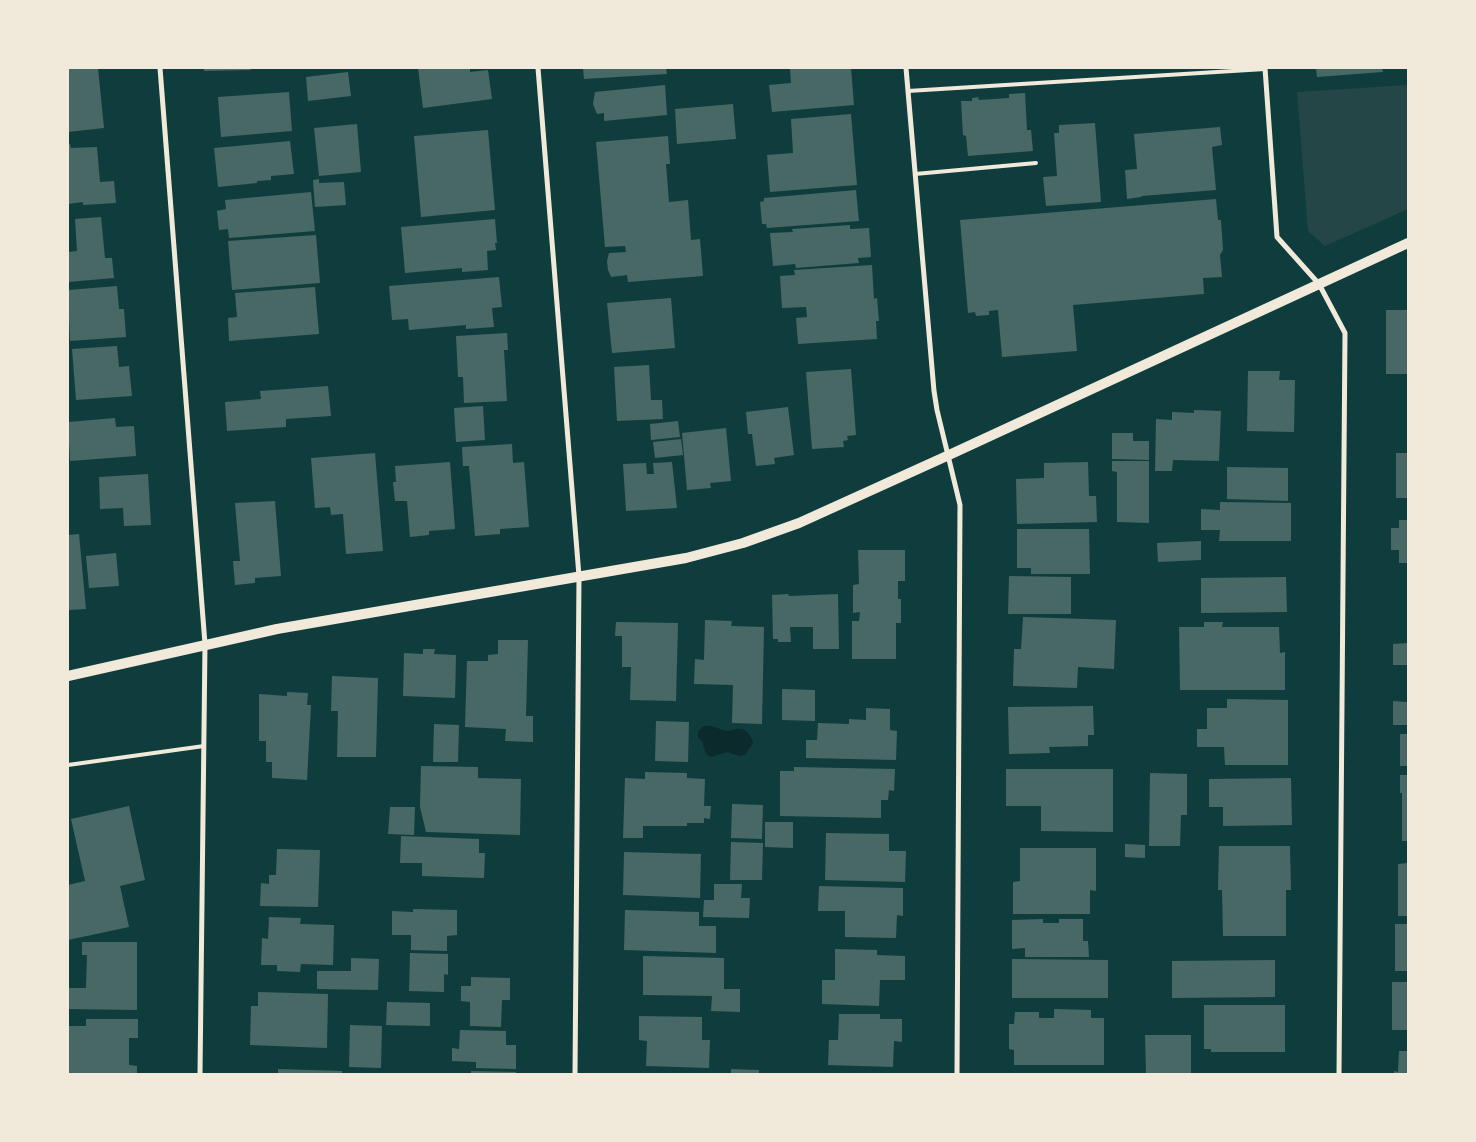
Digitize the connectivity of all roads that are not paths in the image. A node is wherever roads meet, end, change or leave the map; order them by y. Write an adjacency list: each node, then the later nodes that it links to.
1 (160, 68): 12 (street)
2 (538, 68): 11 (street)
3 (906, 68): 5 (street)
4 (1265, 68): 5 (lane); 9 (street)
5 (908, 91): 7 (street)
6 (1036, 163): 7 (lane)
7 (915, 174): 10 (street)
8 (1408, 243): 9 (main road)
9 (1319, 284): 10 (main road); 19 (street)
10 (949, 455): 11 (main road); 18 (street)
11 (579, 576): 12 (main road); 17 (street)
12 (205, 644): 13 (main road); 14 (street)
13 (68, 676)
14 (204, 746): 15 (lane); 16 (street)
15 (68, 765)
16 (200, 1074)
17 (575, 1074)
18 (957, 1074)
19 (1339, 1074)

